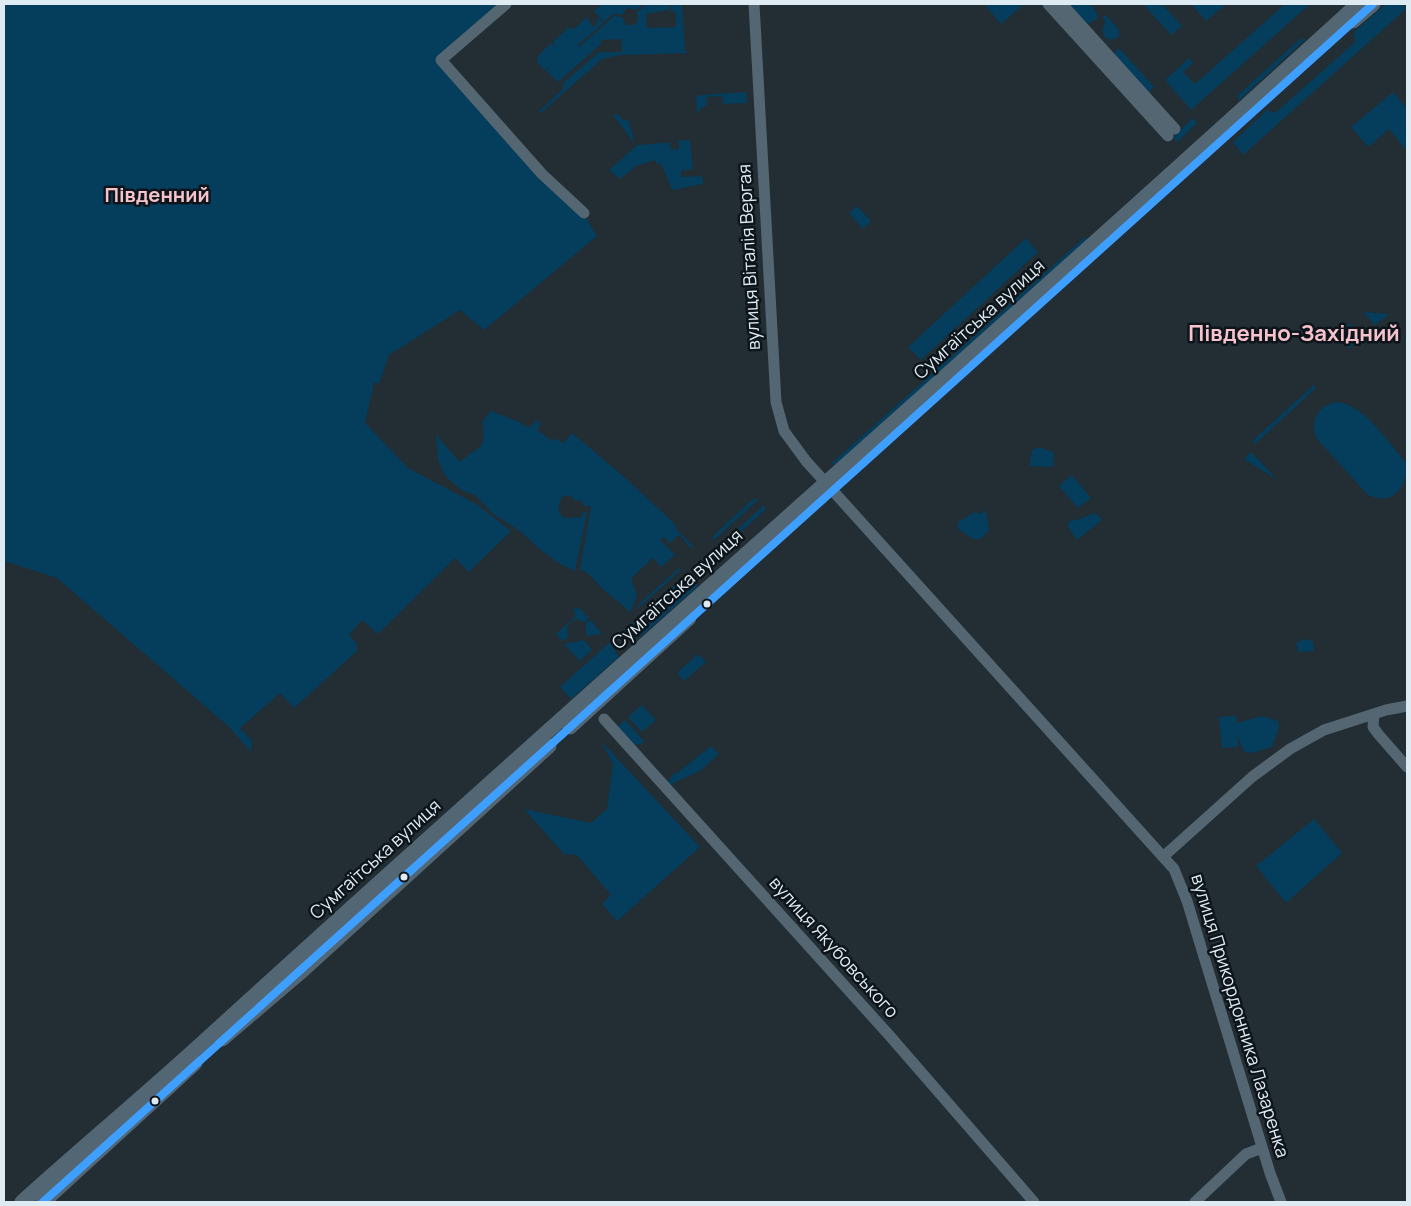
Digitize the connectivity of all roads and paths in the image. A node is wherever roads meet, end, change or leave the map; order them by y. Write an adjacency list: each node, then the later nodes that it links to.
1 (506, 4): 7 (street)
2 (754, 4): 8 (street, вулиця Віталія Вергая)
3 (1048, 4): 4 (street)
4 (1062, 4)
5 (1358, 4): 8 (main road, Сумгаїтська вулиця)
6 (1373, 4): 8 (main road, Сумгаїтська вулиця)
7 (584, 213)
8 (829, 487): 13 (street, вулиця Прикордонника Лазаренка); 14 (main road, Сумгаїтська вулиця)
9 (1407, 706): 10 (street)
10 (1374, 714): 12 (street); 13 (street)
11 (604, 719): 18 (street, вулиця Якубовського)
12 (1407, 768)
13 (1164, 856): 15 (street, вулиця Прикордонника Лазаренка)
14 (236, 1019): 16 (main road, Сумгаїтська вулиця); 17 (main road, Сумгаїтська вулиця)
15 (1262, 1148): 19 (street); 20 (street, вулиця Прикордонника Лазаренка)
16 (22, 1202)
17 (43, 1202)
18 (1034, 1202)
19 (1195, 1202)
20 (1281, 1202)

